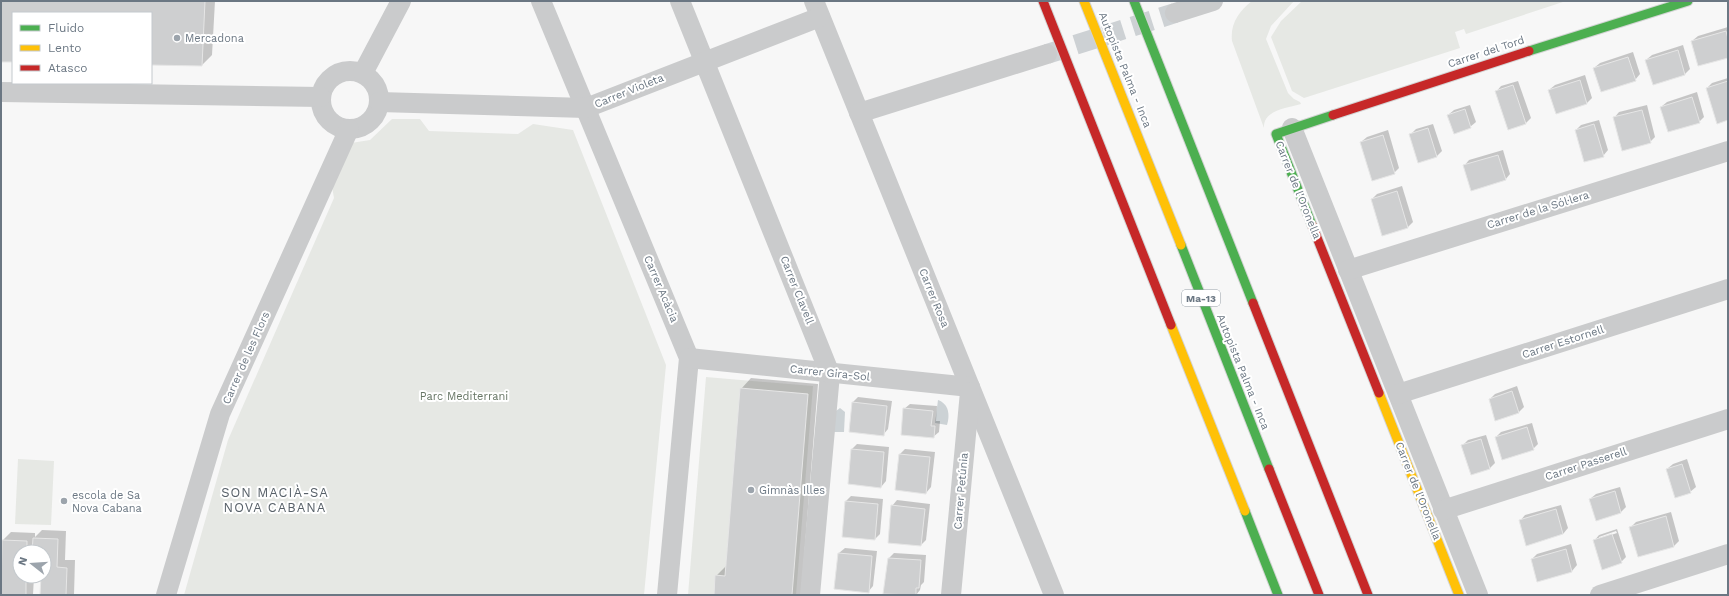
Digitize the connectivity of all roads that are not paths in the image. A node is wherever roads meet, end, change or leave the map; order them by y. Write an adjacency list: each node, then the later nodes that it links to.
1 (401, 1): 13 (street)
2 (541, 1): 17 (street, Carrer Acàcia)
3 (680, 1): 12 (street, Carrer Clavell)
4 (1043, 1): 36 (main road)
5 (1084, 1): 37 (main road, Autopista Palma - Inca / Ma-13)
6 (1134, 1): 38 (main road)
7 (1213, 1): 10 (street)
8 (1688, 1): 19 (main road, Carrer del Tord)
9 (817, 9): 12 (street, Carrer Violeta); 18 (street, Carrer Rosa)
10 (1175, 13)
11 (1047, 54): 18 (street)
12 (704, 61): 17 (street, Carrer Violeta); 25 (street, Carrer Clavell)
13 (363, 73): 15 (street); 16 (street)
14 (1, 92): 15 (street)
15 (321, 97): 20 (street)
16 (379, 102): 17 (street, Carrer Violeta); 20 (street)
17 (586, 108): 24 (street, Carrer Acàcia)
18 (859, 113): 26 (street, Carrer Rosa)
19 (1292, 128): 22 (street, Carrer de l'Oronella); 39 (main road, Carrer de l'Oronella)
20 (348, 129): 31 (street, Carrer de les Flors)
21 (1728, 151): 22 (street, Carrer de la Sól·lera)
22 (1348, 270): 27 (street, Carrer de l'Oronella)
23 (1728, 289): 27 (street, Carrer Estornell)
24 (690, 358): 25 (street, Carrer Gira-Sol); 32 (street, Carrer Acàcia)
25 (830, 374): 26 (street, Carrer Gira-Sol); 33 (street, Carrer Clavell)
26 (970, 388): 34 (street, Carrer Petúnia); 35 (street, Carrer Rosa)
27 (1398, 394): 29 (street, Carrer de l'Oronella)
28 (1728, 419): 29 (street, Carrer Passerell)
29 (1444, 510): 40 (street, Carrer de l'Oronella)
30 (1728, 554): 41 (street)
31 (166, 595)
32 (667, 595)
33 (810, 595)
34 (951, 595)
35 (1054, 595)
36 (1278, 595)
37 (1319, 595)
38 (1368, 595)
39 (1459, 595)
40 (1478, 595)
41 (1600, 595)

